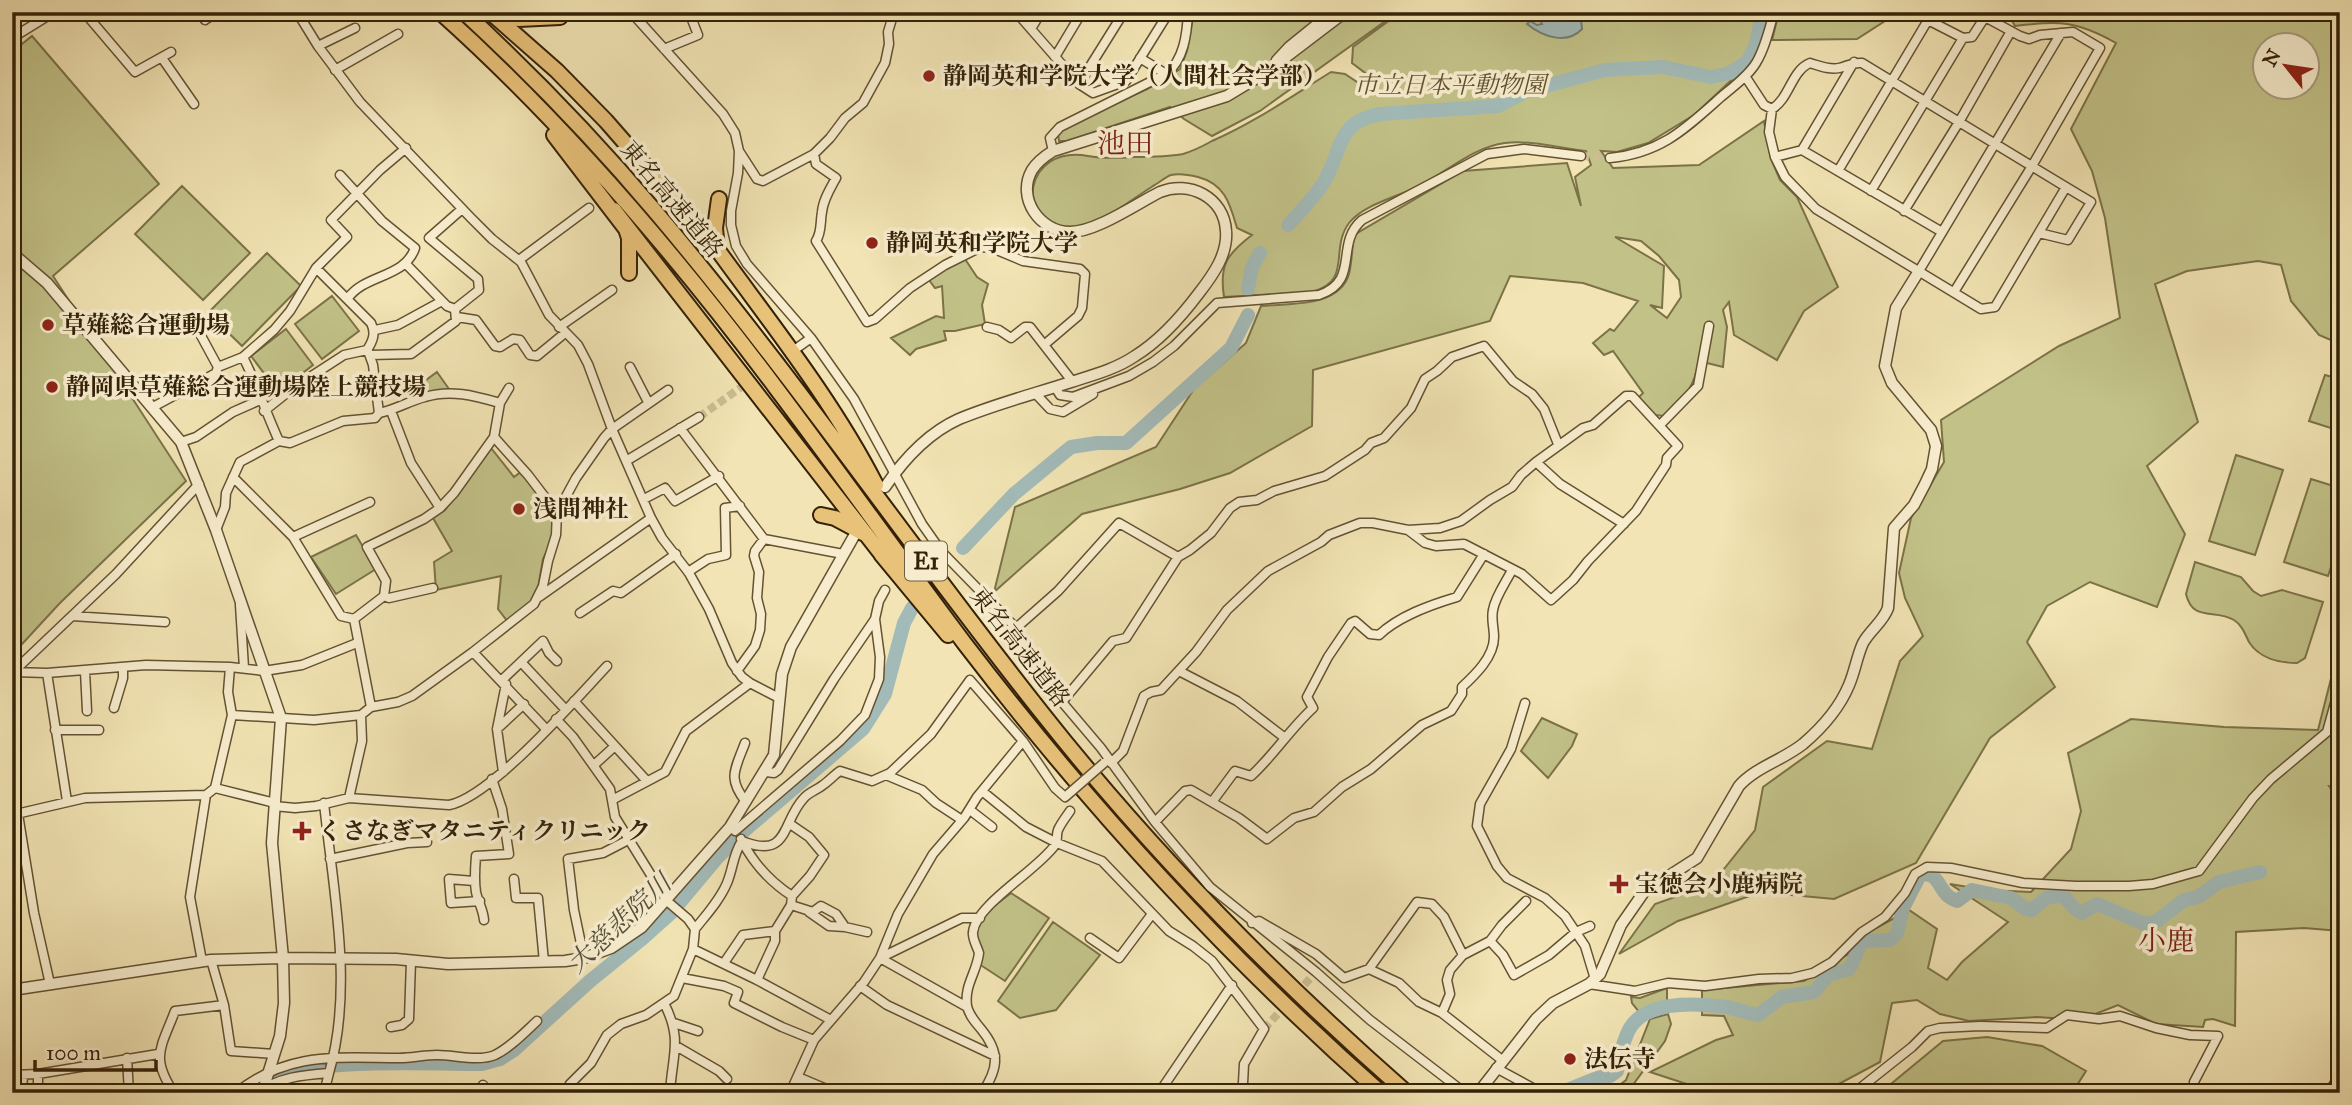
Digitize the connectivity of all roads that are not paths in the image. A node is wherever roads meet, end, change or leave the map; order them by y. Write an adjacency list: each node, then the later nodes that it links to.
1 (54, 12): 28 (street)
2 (84, 12): 35 (street)
3 (200, 12): 4 (street)
4 (218, 12)
5 (297, 12): 30 (street)
6 (440, 12): 31 (highway, 東名高速道路 / E1)
7 (464, 12): 129 (highway, 東名高速道路 / E1)
8 (490, 12): 70 (highway)
9 (498, 12): 22 (highway)
10 (631, 12): 32 (street)
11 (689, 12): 32 (street)
12 (894, 12): 53 (street)
13 (1016, 12): 24 (street)
14 (1041, 12): 24 (street)
15 (1082, 12): 34 (street)
16 (1124, 12): 43 (street)
17 (1169, 12): 36 (street)
18 (1188, 12): 39 (street)
19 (1331, 12): 40 (street)
20 (1345, 12): 40 (street)
21 (1774, 12): 41 (street)
22 (561, 17)
23 (355, 28): 30 (street)
24 (1031, 29): 34 (street)
25 (2011, 31): 26 (street); 29 (street); 47 (street)
26 (2061, 33): 48 (street); 57 (street)
27 (398, 34): 38 (street)
28 (12, 38)
29 (1963, 38): 42 (street); 44 (street)
30 (318, 46): 38 (street)
31 (481, 49): 66 (highway); 192 (highway, 東名高速道路 / E1)
32 (664, 49): 51 (street)
33 (171, 52): 35 (street)
34 (1055, 57): 43 (street)
35 (162, 58): 45 (street)
36 (1140, 58): 39 (street); 43 (street)
37 (1854, 62): 42 (street); 46 (street); 50 (street)
38 (335, 70): 49 (street)
39 (1166, 74): 52 (street)
40 (1265, 74): 52 (street)
41 (1745, 76): 46 (street); 56 (street)
42 (1891, 81): 44 (street); 58 (street)
43 (1079, 84)
44 (1925, 102): 47 (street); 61 (street)
45 (194, 104)
46 (1772, 109): 55 (street)
47 (1959, 122): 48 (street); 67 (street)
48 (1996, 145): 57 (street); 68 (street)
49 (405, 148): 62 (street); 65 (street)
50 (1802, 150): 55 (street); 58 (street)
51 (739, 151): 53 (street); 87 (street)
52 (1053, 152): 94 (street)
53 (814, 154): 88 (street)
54 (1581, 156): 95 (street)
55 (1774, 157): 75 (street)
56 (1610, 158)
57 (2032, 166): 60 (street); 78 (street)
58 (1838, 171): 61 (street)
59 (340, 174): 62 (street)
60 (2066, 187): 69 (street); 69 (street)
61 (1871, 191): 67 (street)
62 (357, 195): 73 (street); 74 (street)
63 (719, 199): 70 (highway)
64 (589, 208): 72 (street)
65 (462, 209): 72 (street); 81 (street)
66 (614, 210): 76 (highway); 140 (highway)
67 (1904, 211): 68 (street)
68 (1942, 232): 75 (street)
69 (2039, 233): 78 (street)
70 (718, 249): 129 (highway)
71 (12, 253): 103 (street)
72 (519, 260): 85 (street)
73 (406, 264): 79 (street); 80 (street)
74 (316, 268): 79 (street); 91 (street)
75 (1919, 271): 78 (street); 256 (street)
76 (629, 273)
77 (612, 289): 85 (street)
78 (1954, 292)
79 (348, 298): 84 (street)
80 (442, 301): 81 (street); 84 (street)
81 (456, 313): 85 (street); 90 (street)
82 (1709, 326): 108 (street)
83 (987, 327): 88 (street)
84 (375, 330): 90 (street)
85 (562, 330): 110 (street)
86 (199, 332): 92 (street)
87 (811, 338): 89 (street); 117 (street)
88 (1044, 345): 94 (street)
89 (797, 348)
90 (368, 352): 104 (street); 106 (street)
91 (243, 357): 92 (street); 100 (street)
92 (218, 367): 103 (street)
93 (630, 367): 101 (street)
94 (1072, 381): 96 (street)
95 (1110, 383): 96 (street); 99 (street)
96 (1055, 387): 99 (street)
97 (509, 388): 102 (street)
98 (668, 390): 101 (street)
99 (1035, 393): 117 (street)
100 (260, 400): 104 (street); 113 (street)
101 (648, 402): 110 (street)
102 (500, 403): 105 (street); 111 (street)
103 (153, 407): 113 (street)
104 (264, 411): 112 (street)
105 (391, 411): 106 (street); 125 (street)
106 (379, 413): 112 (street)
107 (699, 417): 109 (street)
108 (1660, 425): 114 (street); 130 (street)
109 (680, 428): 115 (street); 118 (street)
110 (612, 429): 115 (street); 126 (street)
111 (494, 437): 125 (street); 126 (street)
112 (279, 441): 119 (street)
113 (181, 442): 120 (street)
114 (1558, 444): 116 (street); 139 (street)
115 (626, 460): 122 (street)
116 (1535, 462): 130 (street); 132 (street)
117 (895, 473): 121 (street); 153 (street)
118 (719, 476): 122 (street); 124 (street)
119 (233, 477): 131 (street); 134 (street)
120 (199, 484): 131 (street); 149 (street)
121 (886, 486)
122 (644, 499): 128 (street)
123 (370, 502): 134 (street)
124 (740, 506): 135 (street); 142 (street)
125 (440, 508): 145 (street)
126 (557, 513): 146 (street)
127 (821, 515): 140 (highway)
128 (651, 518): 136 (street); 146 (street)
129 (893, 519): 301 (highway, 東名高速道路 / E1)
130 (1624, 524): 141 (street)
131 (216, 530): 147 (street)
132 (1408, 530): 138 (street); 165 (street)
133 (854, 536): 137 (street)
134 (293, 537): 151 (street)
135 (764, 539): 137 (street); 164 (street)
136 (676, 554): 142 (street); 148 (street)
137 (843, 554): 171 (street)
138 (1484, 554): 141 (street); 188 (street)
139 (1178, 557): 153 (street); 173 (street)
140 (886, 560): 192 (highway)
141 (1512, 570): 208 (street)
142 (688, 572): 164 (street)
143 (433, 588): 145 (street)
144 (885, 590): 150 (street)
145 (384, 596): 151 (street)
146 (538, 597): 155 (street)
147 (241, 604): 161 (street); 163 (street)
148 (580, 612)
149 (72, 616): 152 (street); 166 (street)
150 (875, 619): 196 (street); 218 (street)
151 (354, 620): 154 (street)
152 (164, 622)
153 (1016, 628): 173 (street)
154 (357, 643): 163 (street); 177 (street)
155 (473, 652): 168 (street); 177 (street)
156 (557, 661): 157 (street)
157 (522, 662): 168 (street); 178 (street)
158 (607, 666): 172 (street)
159 (123, 667): 160 (street); 162 (street); 176 (street)
160 (230, 667): 161 (street); 180 (street)
161 (244, 668): 163 (street)
162 (85, 671): 167 (street); 179 (street)
163 (264, 671): 182 (street)
164 (737, 671): 169 (street)
165 (1179, 671): 188 (street); 193 (street)
166 (13, 672): 167 (street)
167 (47, 673): 186 (street)
168 (504, 682): 175 (street); 184 (street)
169 (750, 683): 171 (street); 199 (street)
170 (2340, 685): 256 (street)
171 (779, 698): 196 (street)
172 (574, 701): 178 (street); 191 (street)
173 (1062, 702): 193 (street)
174 (1525, 703): 240 (street)
175 (524, 704): 184 (street); 185 (street)
176 (114, 708)
177 (371, 708): 181 (street)
178 (565, 709): 183 (street)
179 (87, 710)
180 (232, 715): 182 (street); 200 (street)
181 (361, 715): 182 (street); 204 (street)
182 (281, 718): 210 (street)
183 (556, 719): 185 (street); 194 (street)
184 (496, 729): 195 (street)
185 (546, 729): 195 (street)
186 (55, 730): 187 (street); 206 (street)
187 (99, 730)
188 (1286, 738): 208 (street)
189 (1023, 741): 193 (street, bridge); 197 (street); 202 (street)
190 (745, 743): 207 (street)
191 (615, 746): 194 (street); 199 (street)
192 (1055, 757): 300 (highway, 東名高速道路 / E1)
193 (1108, 762): 215 (street)
194 (593, 765): 205 (street)
195 (503, 772): 198 (street)
196 (766, 772): 207 (street)
197 (886, 775): 214 (street); 216 (street)
198 (492, 779): 204 (street); 225 (street)
199 (646, 780): 205 (street)
200 (215, 788): 203 (street); 210 (street)
201 (12, 789): 213 (street)
202 (982, 791): 211 (street); 222 (street)
203 (206, 795): 206 (street); 249 (street)
204 (349, 798): 209 (street)
205 (612, 800): 219 (street)
206 (67, 801): 213 (street)
207 (746, 802): 218 (street)
208 (1212, 802): 215 (street)
209 (324, 803): 210 (street); 223 (street)
210 (274, 805): 245 (street)
211 (970, 810): 214 (street); 217 (street)
212 (1070, 811): 222 (street)
213 (15, 814): 257 (street)
214 (962, 820): 247 (street)
215 (1155, 822): 234 (street)
216 (790, 824): 220 (street); 226 (street)
217 (992, 827)
218 (732, 829): 220 (street); 228 (street)
219 (628, 840): 228 (street); 246 (street)
220 (742, 841): 226 (street); 237 (street)
221 (427, 842): 223 (street)
222 (1057, 843): 231 (street); 232 (street)
223 (330, 859): 248 (street)
224 (514, 879): 251 (street)
225 (474, 881): 227 (street); 227 (street)
226 (792, 900): 230 (street); 238 (street)
227 (480, 901): 233 (street)
228 (667, 901): 237 (street); 246 (street)
229 (1526, 901): 242 (street)
230 (809, 912): 236 (street); 236 (street)
231 (1152, 914): 241 (street); 258 (street)
232 (980, 918): 247 (street); 263 (street)
233 (484, 920)
234 (1252, 923): 253 (street); 302 (street)
235 (1590, 926): 240 (street)
236 (845, 928): 239 (street)
237 (695, 929): 243 (street)
238 (775, 931): 252 (street); 255 (street)
239 (867, 932)
240 (1576, 932): 242 (street); 256 (street)
241 (1090, 937)
242 (1490, 941): 244 (street)
243 (693, 949): 252 (street); 254 (street)
244 (1463, 955): 253 (street); 264 (street)
245 (283, 958): 248 (street); 249 (street); 273 (street)
246 (584, 958): 251 (street)
247 (880, 958): 259 (street); 263 (street)
248 (340, 960): 250 (street); 276 (street)
249 (206, 961): 257 (street); 262 (street)
250 (411, 961): 251 (street); 268 (street)
251 (544, 962)
252 (724, 963): 255 (street)
253 (1369, 969): 264 (street)
254 (682, 978): 261 (street); 270 (street)
255 (757, 980): 265 (street)
256 (1592, 981): 277 (street)
257 (50, 984): 260 (street)
258 (1232, 985): 298 (street); 299 (street)
259 (860, 986): 265 (street); 274 (street)
260 (12, 990)
261 (664, 1003): 267 (street); 293 (street)
262 (224, 1005): 272 (street); 273 (street)
263 (967, 1007): 274 (street)
264 (1442, 1013): 277 (street)
265 (831, 1020): 270 (street)
266 (537, 1021): 276 (street)
267 (674, 1023): 269 (street); 271 (street)
268 (391, 1027)
269 (698, 1031)
270 (814, 1040): 283 (street)
271 (676, 1046): 284 (street); 294 (street)
272 (158, 1054): 275 (street); 290 (street)
273 (274, 1054): 278 (street)
274 (995, 1056): 297 (street)
275 (127, 1058): 280 (street); 289 (street)
276 (333, 1058): 278 (street); 279 (street)
277 (1499, 1064): 303 (street); 304 (street)
278 (270, 1070): 286 (street); 291 (street)
279 (329, 1073): 286 (street); 292 (street)
280 (38, 1074): 282 (street); 288 (street)
281 (12, 1075): 282 (street)
282 (23, 1075): 287 (street)
283 (798, 1077): 295 (street); 296 (street)
284 (726, 1079)
285 (2334, 1084): 307 (street)
286 (261, 1091)
287 (22, 1093)
288 (38, 1093)
289 (129, 1093)
290 (174, 1093)
291 (236, 1093)
292 (324, 1093)
293 (565, 1093)
294 (670, 1093)
295 (790, 1093)
296 (836, 1093)
297 (982, 1093)
298 (1159, 1093)
299 (1240, 1093)
300 (1381, 1093)
301 (1407, 1093)
302 (1465, 1093)
303 (1478, 1093)
304 (1542, 1093)
305 (1854, 1093): 306 (street)
306 (2193, 1093)
307 (2329, 1093)

